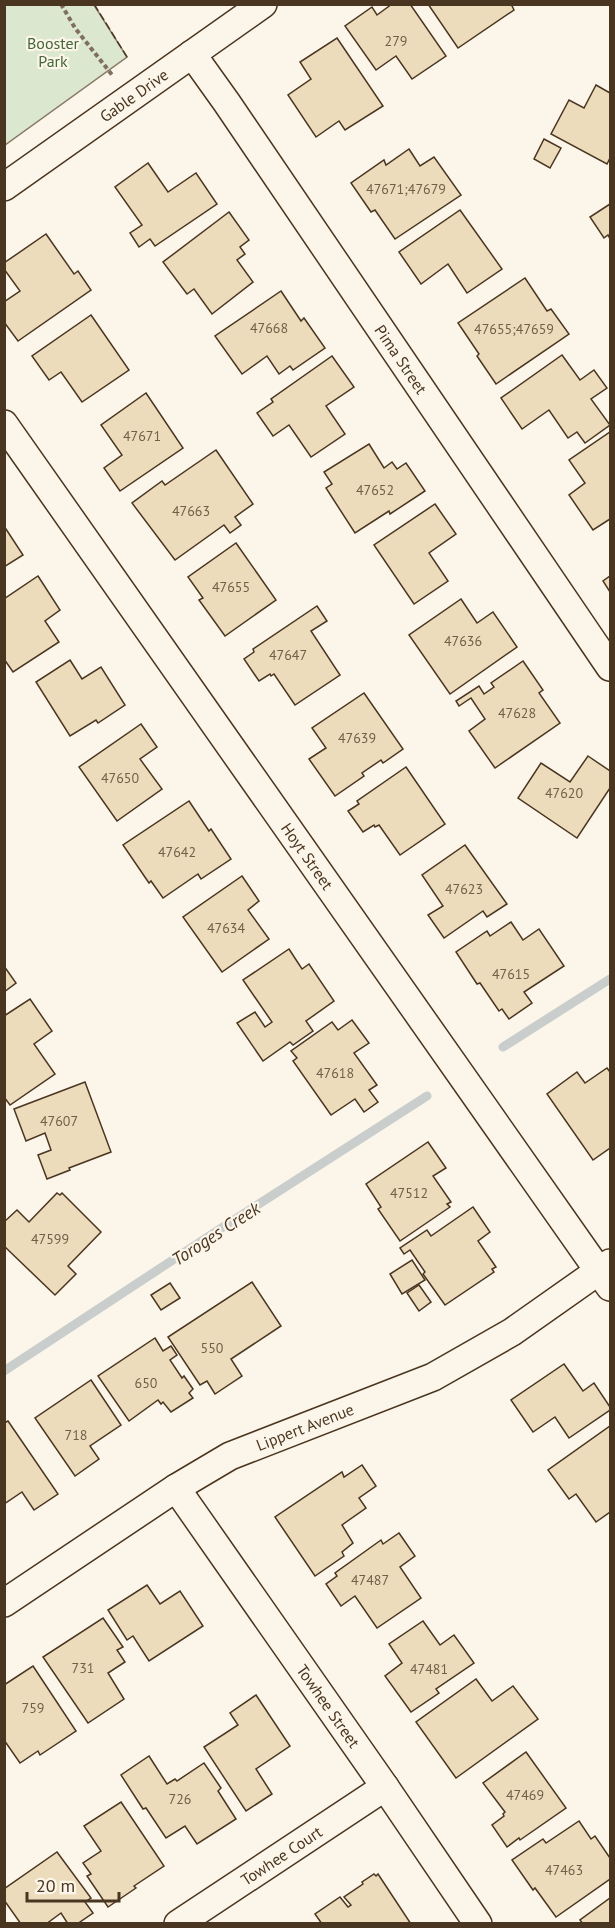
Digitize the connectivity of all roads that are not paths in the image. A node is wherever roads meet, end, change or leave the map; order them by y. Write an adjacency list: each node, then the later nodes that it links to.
1 (263, 4): 2 (street, Gable Drive)
2 (192, 54): 3 (street, Gable Drive); 5 (street, Pima Street)
3 (4, 187)
4 (4, 424): 6 (street, Hoyt Street)
5 (610, 667)
6 (607, 1274): 7 (street, Lippert Avenue)
7 (176, 1488): 8 (street, Lippert Avenue); 9 (street, Towhee Street)
8 (4, 1603)
9 (385, 1787): 10 (street, Towhee Court); 11 (street, Towhee Street)
10 (178, 1923)
11 (478, 1923)

